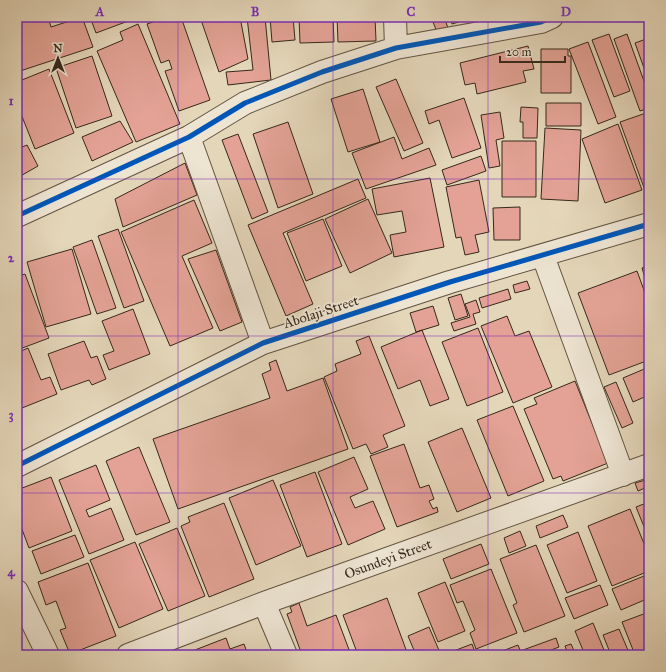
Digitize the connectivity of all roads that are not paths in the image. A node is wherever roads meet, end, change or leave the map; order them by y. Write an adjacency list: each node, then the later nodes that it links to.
1 (395, 17): 3 (street)
2 (552, 17): 3 (street)
3 (396, 48): 4 (street)
4 (189, 137): 5 (street); 8 (street)
5 (17, 216)
6 (649, 224): 7 (street, Abolaji Street)
7 (543, 256): 8 (street, Abolaji Street); 11 (street)
8 (263, 343): 10 (street, Abolaji Street)
9 (649, 465): 11 (street, Osundeyi Street)
10 (17, 466)
11 (623, 475): 13 (street, Osundeyi Street)
12 (17, 591): 14 (street)
13 (264, 603): 15 (street, Osundeyi Street); 16 (street)
14 (48, 655)
15 (128, 655)
16 (286, 655)

